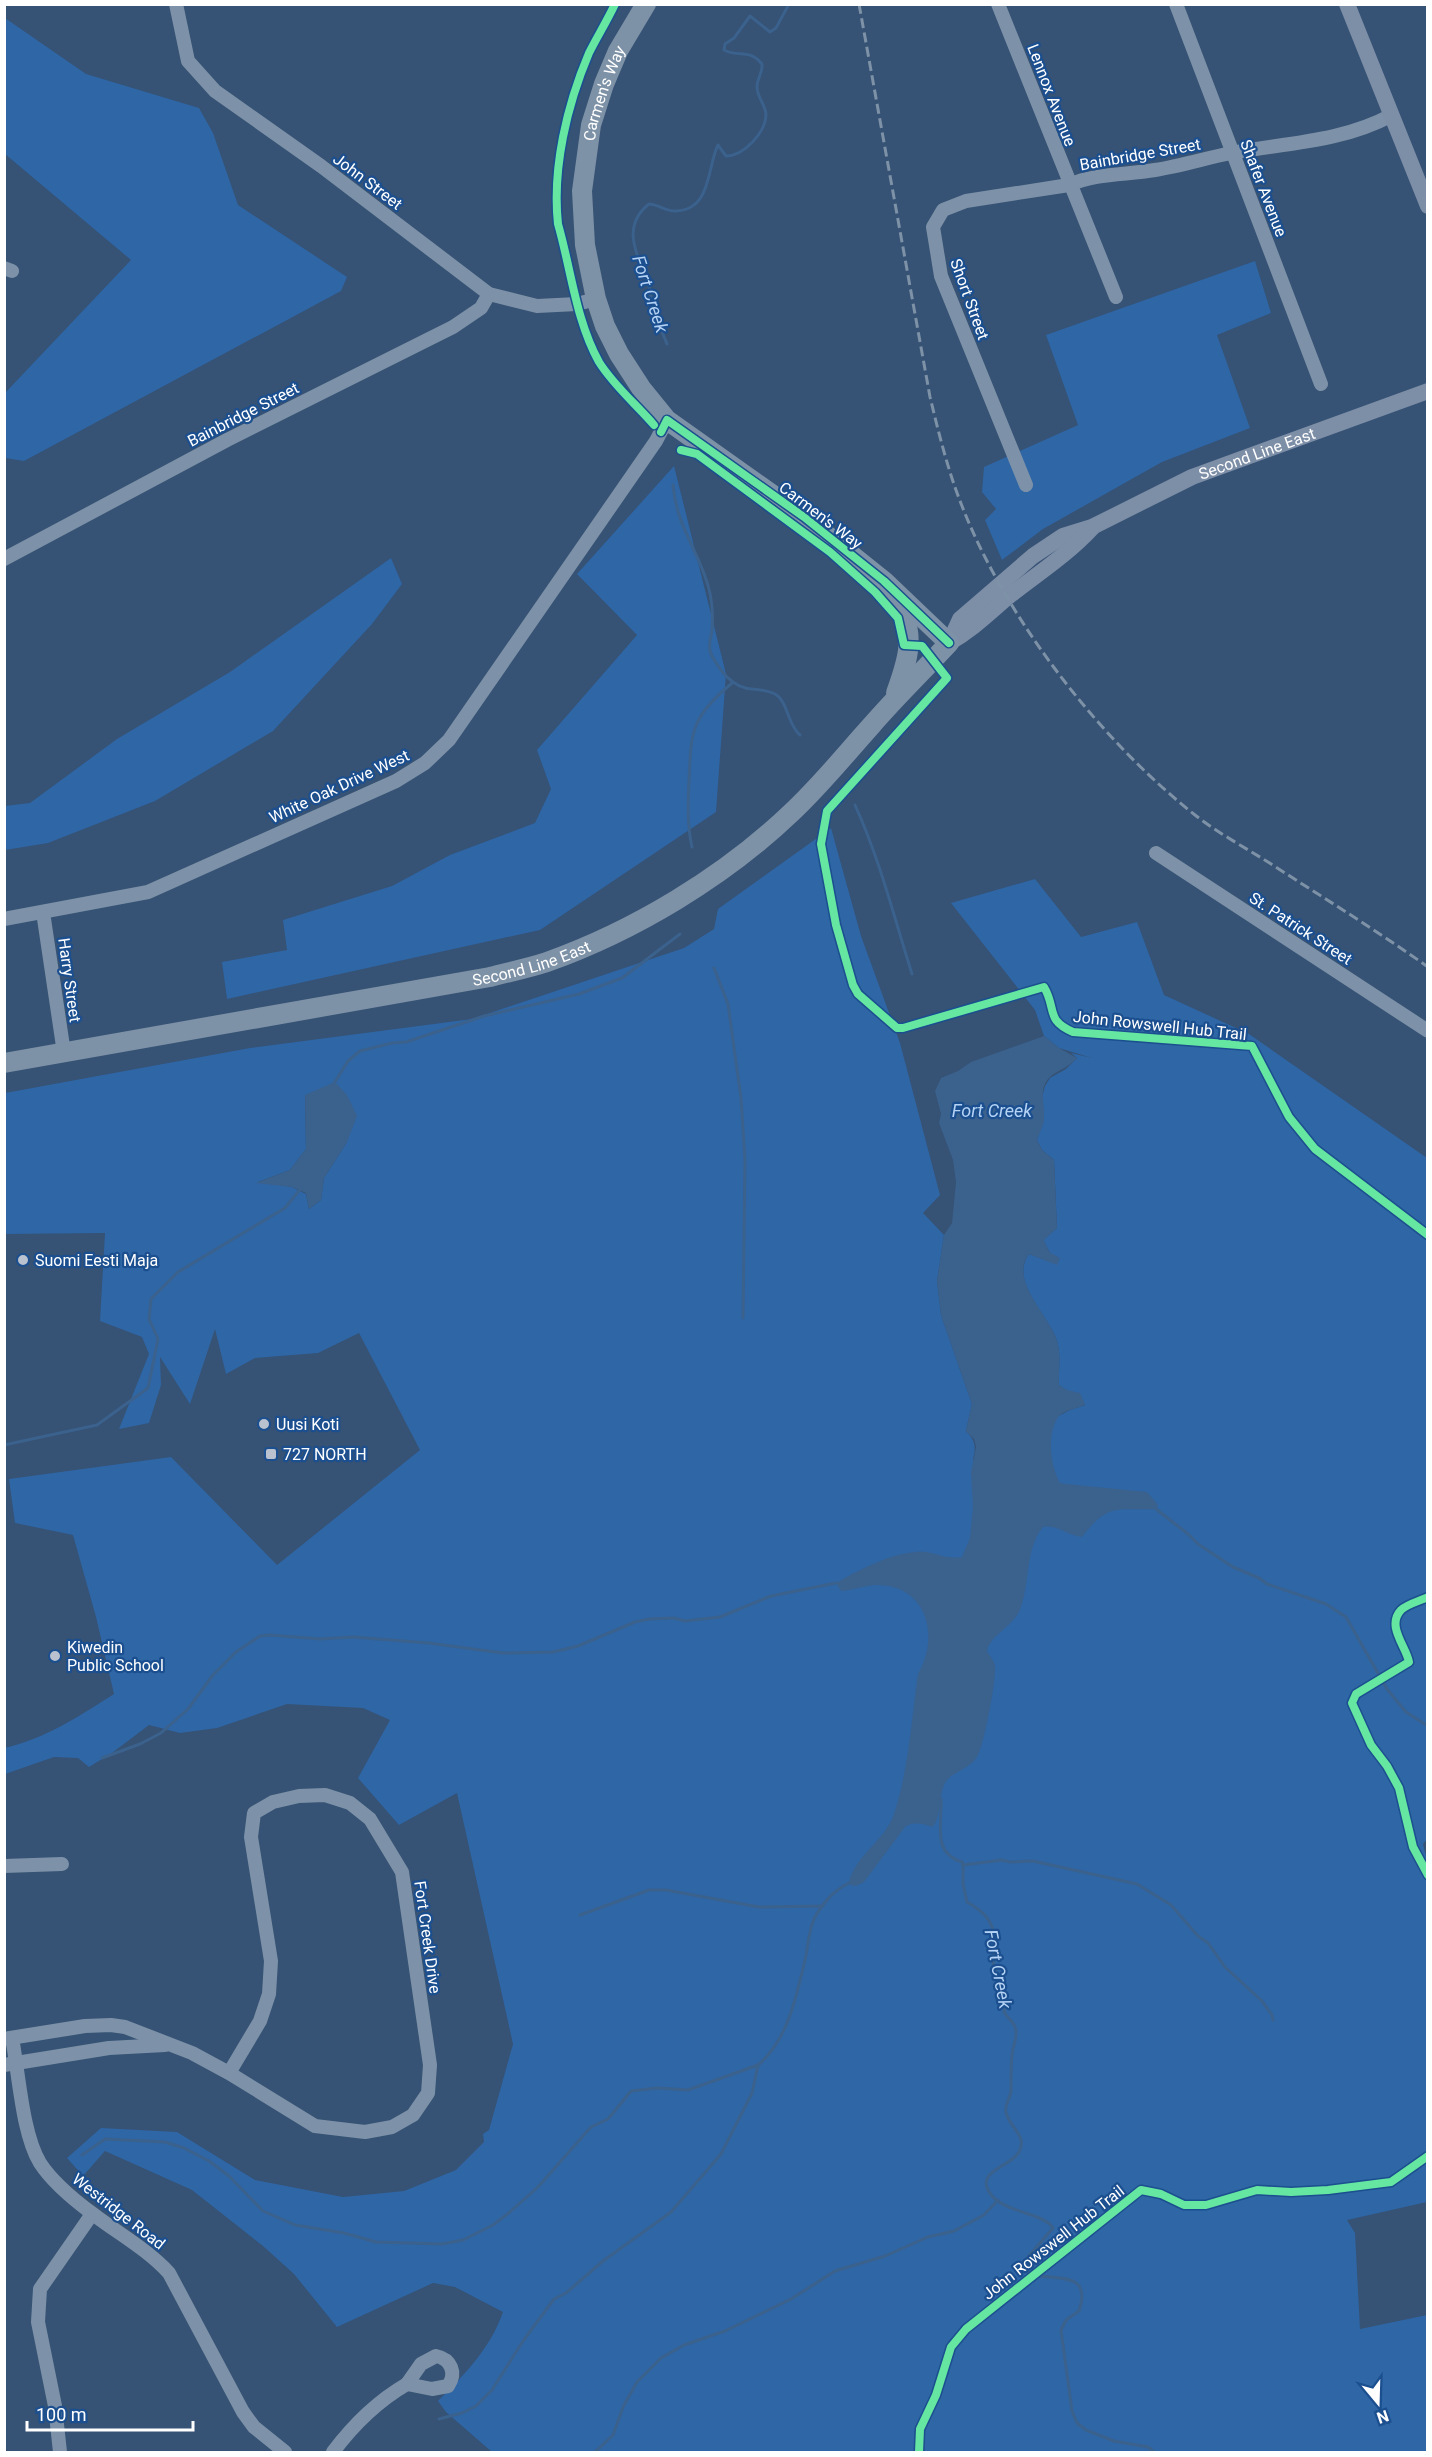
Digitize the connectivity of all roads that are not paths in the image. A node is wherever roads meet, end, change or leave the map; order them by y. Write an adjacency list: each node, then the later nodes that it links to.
1 (176, 4): 10 (street, John Street)
2 (646, 4): 12 (highway, Carmen's Way)
3 (998, 4): 8 (street, Lennox Avenue)
4 (1176, 4): 7 (street, Shafer Avenue)
5 (1347, 4): 6 (main road)
6 (1392, 115): 7 (street, Bainbridge Street); 9 (main road)
7 (1232, 153): 8 (street, Bainbridge Street); 13 (street, Shafer Avenue)
8 (1069, 185): 11 (street, Lennox Avenue); 16 (street, Short Street)
9 (1428, 207)
10 (489, 294): 12 (street, John Street); 17 (street, Bainbridge Street)
11 (1116, 297)
12 (596, 299): 15 (highway, Carmen's Way)
13 (1322, 384)
14 (1428, 391): 19 (main road, Second Line East)
15 (667, 420): 18 (highway, Carmen's Way); 22 (street, White Oak Drive West)
16 (1026, 484)
17 (4, 559)
18 (893, 590): 19 (highway, Carmen's Way); 20 (highway)
19 (949, 643): 20 (highway, Second Line East)
20 (892, 701): 25 (highway, Second Line East)
21 (1156, 853): 24 (street, St. Patrick Street)
22 (43, 912): 23 (street, White Oak Drive West); 25 (street, Harry Street)
23 (4, 918)
24 (1428, 1031)
25 (64, 1053): 26 (highway, Second Line East)
26 (4, 1063)
27 (62, 1864): 28 (street)
28 (4, 1866)
29 (8, 2038): 30 (street, Fort Creek Drive); 31 (street, Westridge Road)
30 (170, 2045): 31 (street, Fort Creek Drive); 32 (street, Fort Creek Drive)
31 (11, 2064): 33 (street, Westridge Road)
32 (229, 2073): 32 (street, Fort Creek Drive)
33 (92, 2214): 35 (street); 36 (street, Westridge Road)
34 (407, 2384): 37 (street)
35 (60, 2452)
36 (285, 2452)
37 (333, 2452)

